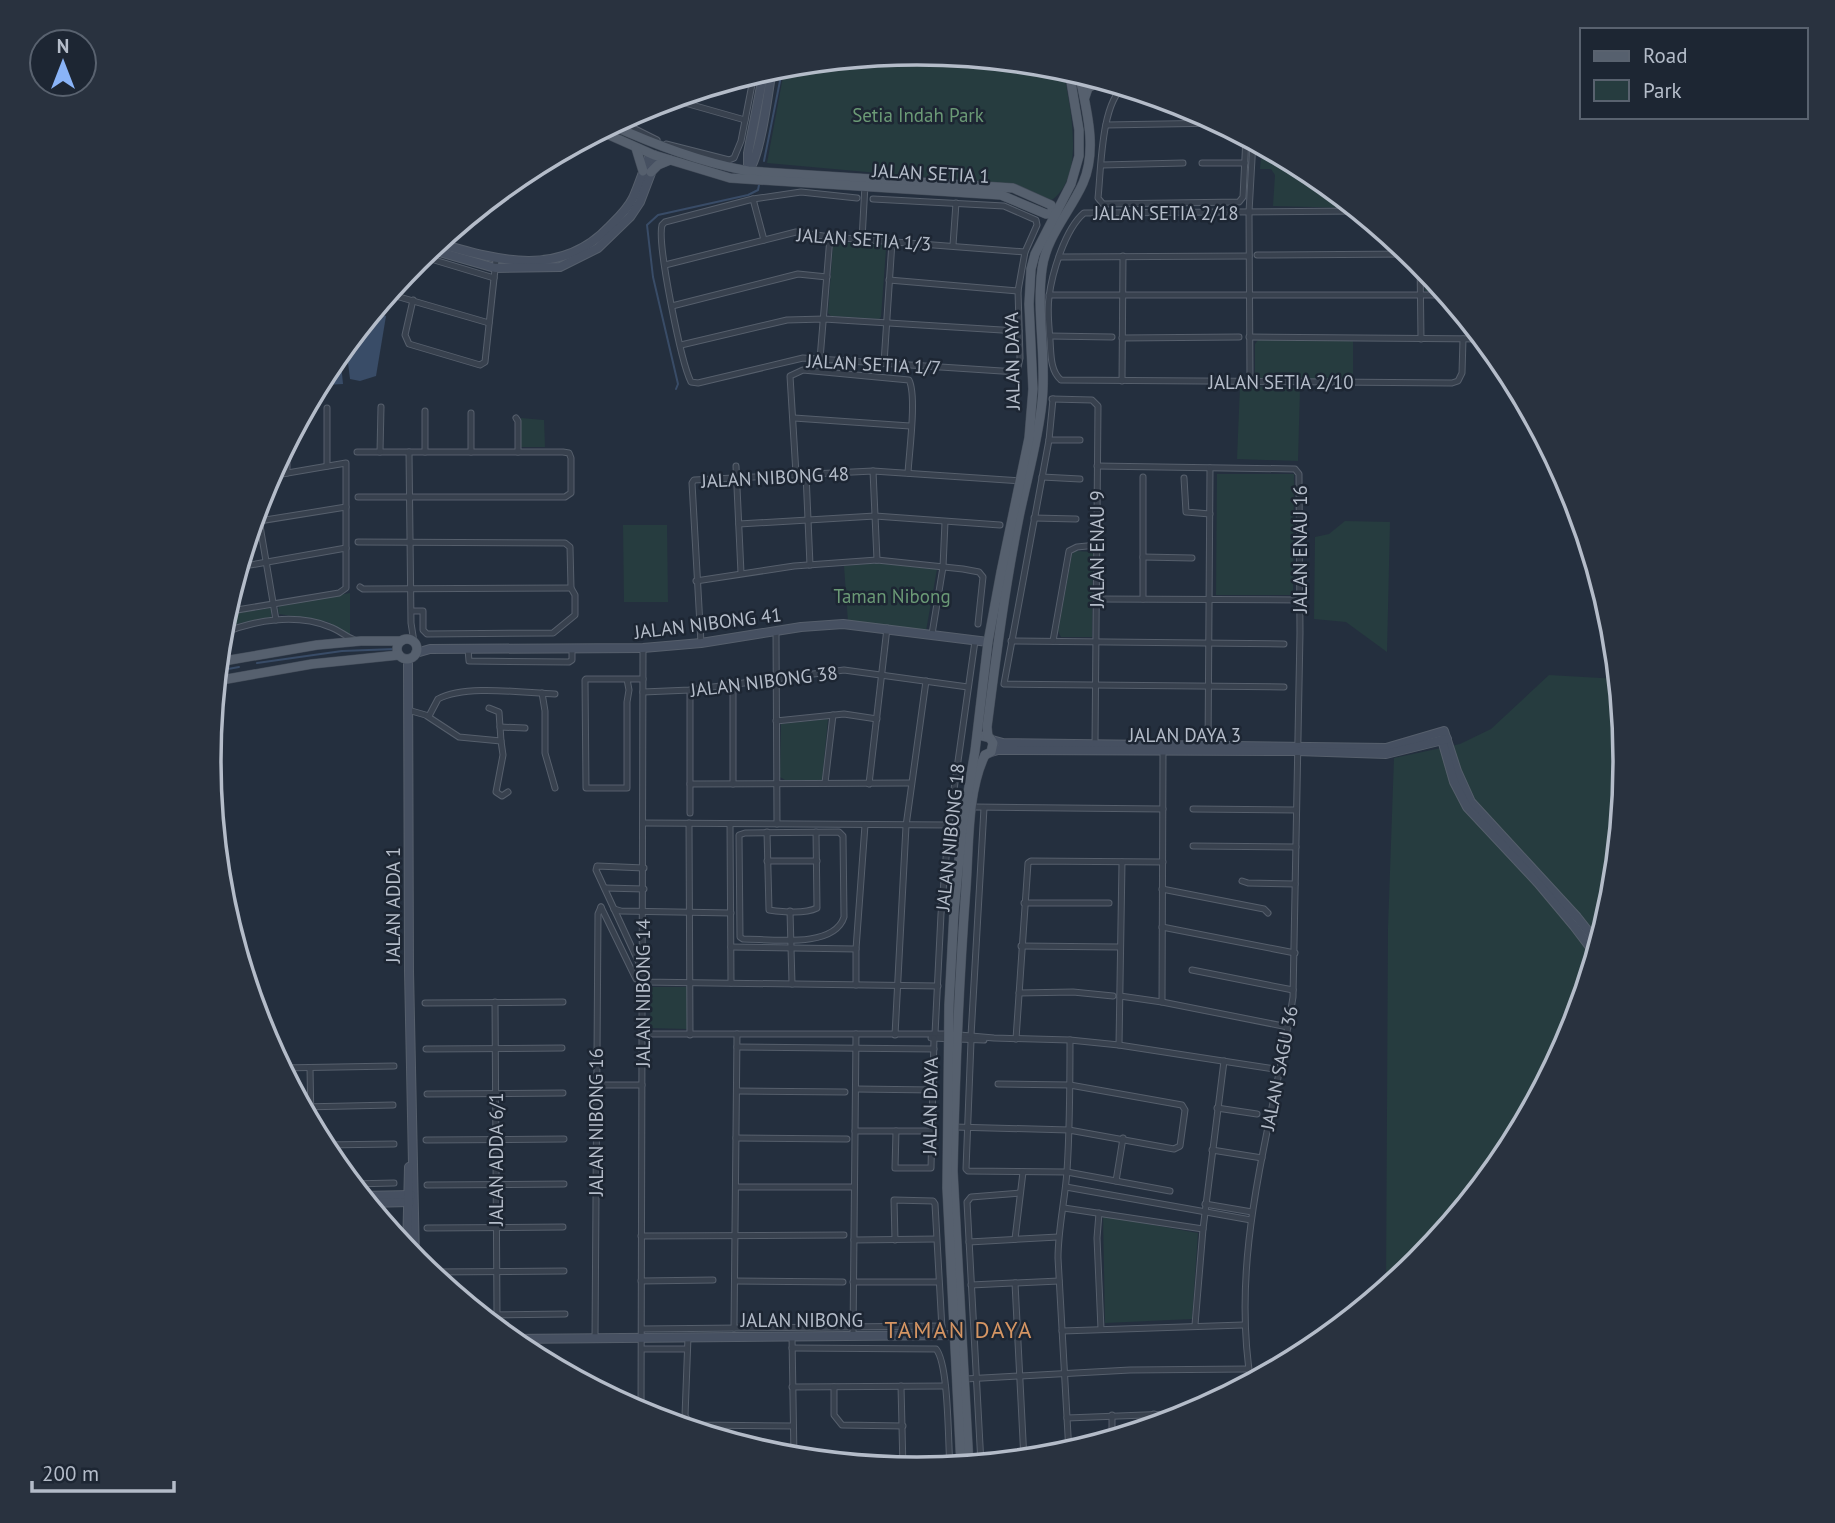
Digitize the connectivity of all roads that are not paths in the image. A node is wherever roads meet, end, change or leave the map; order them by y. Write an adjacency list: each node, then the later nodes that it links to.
1 (769, 81): 19 (street)
2 (762, 82): 19 (street)
3 (1078, 84): 7 (main road, JALAN DAYA)
4 (752, 85): 9 (street)
5 (1090, 86): 7 (main road)
6 (1117, 94): 11 (street)
7 (1081, 103): 34 (main road, JALAN DAYA)
8 (689, 104): 9 (street)
9 (745, 120): 12 (street)
10 (1193, 123): 11 (street)
11 (1106, 125): 26 (street)
12 (627, 129)
13 (625, 130): 21 (main road, JALAN SETIA 1)
14 (623, 131): 20 (main road)
15 (611, 136): 17 (main road, JALAN SETIA 1)
16 (1246, 147): 25 (street)
17 (636, 148): 20 (main road, JALAN SETIA 1); 29 (main road)
18 (1252, 151): 41 (street)
19 (752, 153): 27 (street); 28 (street); 30 (street)
20 (654, 155): 21 (main road); 22 (main road, JALAN SETIA 1); 29 (street)
21 (695, 158): 27 (main road, JALAN SETIA 1)
22 (670, 160): 29 (main road); 31 (main road, JALAN SETIA 1)
23 (1183, 163): 26 (street)
24 (1202, 163): 25 (street)
25 (1245, 163): 26 (street)
26 (1102, 165)
27 (726, 167): 28 (main road, JALAN SETIA 1)
28 (748, 171): 30 (main road, JALAN SETIA 1); 31 (main road); 32 (main road)
29 (647, 172): 59 (street)
30 (777, 172): 33 (main road, JALAN SETIA 1)
31 (713, 174): 32 (main road, JALAN SETIA 1)
32 (790, 181): 33 (main road, JALAN SETIA 1)
33 (865, 183): 39 (main road, JALAN SETIA 1); 45 (street)
34 (1071, 194): 39 (main road); 42 (main road); 49 (main road, JALAN DAYA)
35 (857, 198): 36 (street)
36 (753, 199): 46 (street); 60 (street, JALAN SETIA 1/7)
37 (873, 199): 38 (street)
38 (956, 203): 48 (street); 52 (street, JALAN SETIA 1/7)
39 (1041, 206): 42 (main road, JALAN SETIA 1); 43 (main road)
40 (1345, 211): 41 (street)
41 (1249, 212): 55 (street); 57 (street, JALAN SETIA 2/18)
42 (1055, 214): 43 (main road, JALAN DAYA); 49 (main road)
43 (1045, 233): 124 (main road, JALAN DAYA)
44 (830, 237): 45 (street, JALAN SETIA 1/3); 46 (street, JALAN SETIA 1/3); 61 (street)
45 (862, 239): 47 (street, JALAN SETIA 1/3)
46 (764, 240): 60 (street, JALAN SETIA 1/3)
47 (892, 242): 48 (street, JALAN SETIA 1/3); 63 (street)
48 (953, 245): 52 (street, JALAN SETIA 1/3)
49 (1048, 245): 92 (main road, JALAN DAYA)
50 (448, 247): 59 (street)
51 (443, 252): 59 (street)
52 (1025, 252): 65 (street, JALAN SETIA 1/7)
53 (1394, 254): 56 (street)
54 (1123, 256): 55 (street); 57 (street); 71 (street)
55 (1249, 256): 67 (street)
56 (1257, 256)
57 (1059, 257): 66 (street, JALAN SETIA 2/18)
58 (434, 261): 62 (street)
59 (496, 264): 62 (street)
60 (665, 265): 73 (street, JALAN SETIA 1/7)
61 (827, 277): 73 (street); 74 (street)
62 (494, 278): 76 (street)
63 (889, 280): 65 (street); 75 (street)
64 (1421, 280): 68 (street)
65 (1018, 291): 77 (street, JALAN SETIA 1/7)
66 (1049, 295): 71 (street); 78 (street, JALAN SETIA 2/18)
67 (1249, 295): 68 (street); 71 (street); 82 (street)
68 (1421, 295): 69 (street); 83 (street)
69 (1434, 295)
70 (400, 296): 72 (street)
71 (1123, 296): 81 (street)
72 (413, 300): 76 (street); 76 (street)
73 (672, 306): 86 (street, JALAN SETIA 1/7)
74 (824, 319): 75 (street); 86 (street); 87 (street)
75 (886, 322): 77 (street); 88 (street)
76 (489, 323)
77 (1019, 331): 88 (street, JALAN SETIA 1/7)
78 (1050, 336): 79 (street); 89 (street, JALAN SETIA 2/18)
79 (1112, 337)
80 (1239, 337): 81 (street)
81 (1122, 338): 90 (street)
82 (1250, 338): 83 (street); 91 (street)
83 (1421, 339): 84 (street)
84 (1463, 339): 85 (street); 91 (street, JALAN SETIA 2/10)
85 (1471, 339)
86 (681, 345): 87 (street, JALAN SETIA 1/7)
87 (820, 359): 88 (street, JALAN SETIA 1/7)
88 (884, 363)
89 (1061, 380): 90 (street, JALAN SETIA 2/10)
90 (1122, 381): 91 (street, JALAN SETIA 2/10)
91 (1250, 382)
92 (1048, 398): 100 (street); 111 (street, JALAN ENAU 9); 214 (main road, JALAN DAYA)
93 (381, 407): 103 (street)
94 (327, 408): 109 (street)
95 (425, 411): 105 (street)
96 (471, 413): 106 (street)
97 (516, 418): 107 (street)
98 (793, 418): 99 (street); 99 (street); 117 (street)
99 (910, 426): 115 (street)
100 (1049, 440): 101 (street); 119 (street)
101 (1080, 440)
102 (357, 452): 103 (street)
103 (380, 452): 104 (street)
104 (410, 452): 105 (street); 126 (street)
105 (425, 452): 106 (street)
106 (471, 452): 107 (street)
107 (518, 452): 126 (street)
108 (287, 466): 114 (street)
109 (327, 466): 114 (street); 127 (street)
110 (736, 466): 121 (street)
111 (1097, 466): 112 (street, JALAN ENAU 16); 140 (street, JALAN ENAU 9)
112 (1210, 468): 128 (street); 157 (street, JALAN ENAU 16)
113 (873, 471): 115 (street, JALAN NIBONG 48); 118 (street, JALAN NIBONG 48); 129 (street)
114 (287, 473): 116 (street)
115 (908, 473): 124 (street, JALAN NIBONG 48)
116 (284, 474)
117 (796, 474): 118 (street, JALAN NIBONG 48); 121 (street, JALAN NIBONG 48)
118 (806, 474): 132 (street)
119 (1042, 477): 123 (street); 130 (street)
120 (1143, 477): 142 (street)
121 (736, 478): 135 (street); 150 (street, JALAN NIBONG 48)
122 (1184, 478): 128 (street)
123 (1080, 479)
124 (1020, 481): 175 (main road, JALAN DAYA)
125 (358, 497): 126 (street)
126 (410, 497): 139 (street)
127 (346, 507): 133 (street); 141 (street)
128 (1210, 514): 156 (street)
129 (875, 516): 132 (street); 134 (street); 144 (street)
130 (1034, 518): 131 (street); 173 (street)
131 (1076, 519)
132 (808, 520): 135 (street); 146 (street)
133 (264, 521)
134 (945, 522): 136 (street); 148 (street)
135 (738, 524): 149 (street)
136 (1000, 525)
137 (259, 534): 145 (street)
138 (358, 542): 139 (street)
139 (411, 543): 152 (street); 153 (street)
140 (1097, 545): 154 (street, JALAN ENAU 9); 174 (street)
141 (346, 548): 145 (street); 158 (street)
142 (1143, 556): 143 (street); 155 (street)
143 (1192, 558)
144 (877, 560): 146 (street); 148 (street)
145 (267, 563): 147 (street); 158 (street)
146 (810, 565): 149 (street)
147 (249, 566)
148 (943, 567): 163 (street); 169 (street)
149 (741, 573): 150 (street)
150 (696, 581): 177 (street, JALAN NIBONG 48)
151 (360, 587): 153 (street)
152 (571, 588): 153 (street); 168 (street)
153 (411, 589): 160 (street)
154 (1096, 599): 155 (street); 176 (street, JALAN ENAU 9)
155 (1143, 599): 156 (street)
156 (1209, 599): 157 (street); 178 (street)
157 (1300, 600): 220 (street, JALAN ENAU 16)
158 (274, 604): 159 (street); 161 (street)
159 (238, 610)
160 (412, 611): 162 (street); 168 (street)
161 (276, 620): 165 (street); 166 (street)
162 (411, 623): 171 (street); 185 (street)
163 (978, 624)
164 (887, 628): 167 (street, JALAN NIBONG 41); 169 (street, JALAN NIBONG 41); 189 (street)
165 (233, 629)
166 (338, 631): 170 (street); 180 (street)
167 (776, 632): 177 (street, JALAN NIBONG 41); 190 (street)
168 (508, 634): 183 (street)
169 (932, 634): 172 (street, JALAN NIBONG 41)
170 (361, 641): 171 (main road); 180 (main road)
171 (402, 641): 185 (main road); 185 (main road)
172 (975, 641): 175 (street, JALAN NIBONG 41); 198 (street, JALAN NIBONG 18)
173 (1011, 641): 174 (street); 196 (street)
174 (1053, 641): 176 (street)
175 (989, 642): 216 (main road, JALAN DAYA)
176 (1096, 642): 178 (street); 196 (street, JALAN ENAU 9)
177 (701, 643): 181 (street, JALAN NIBONG 41)
178 (1208, 643): 179 (street); 197 (street)
179 (1284, 644)
180 (317, 645): 186 (main road)
181 (643, 648): 184 (street, JALAN NIBONG 41); 193 (street, JALAN NIBONG 14)
182 (468, 649): 183 (street, JALAN NIBONG 41); 184 (street); 185 (street, JALAN NIBONG 41)
183 (508, 649): 184 (street, JALAN NIBONG 41)
184 (572, 650)
185 (410, 651): 188 (main road); 206 (street, JALAN ADDA 1)
186 (246, 656): 187 (main road); 188 (main road)
187 (229, 659)
188 (250, 674): 191 (main road)
189 (883, 675): 190 (street, JALAN NIBONG 38); 194 (street, JALAN NIBONG 38); 209 (street)
190 (776, 678): 195 (street, JALAN NIBONG 38); 210 (street)
191 (226, 679)
192 (627, 679): 193 (street); 200 (street); 200 (street)
193 (641, 679): 200 (street); 202 (street, JALAN NIBONG 14)
194 (926, 681): 198 (street, JALAN NIBONG 38); 227 (street)
195 (733, 684): 201 (street, JALAN NIBONG 38); 229 (street)
196 (1096, 685): 197 (street); 217 (street, JALAN ENAU 9)
197 (1208, 686): 199 (street); 218 (street)
198 (968, 687): 244 (street, JALAN NIBONG 18)
199 (1284, 687)
200 (629, 690)
201 (690, 690): 202 (street, JALAN NIBONG 38); 228 (street)
202 (643, 692): 239 (street, JALAN NIBONG 14)
203 (542, 693): 204 (street); 208 (street); 231 (street)
204 (555, 694)
205 (489, 708): 211 (street)
206 (408, 710): 208 (street); 349 (street, JALAN ADDA 1)
207 (833, 715): 209 (street); 210 (street); 226 (street)
208 (427, 716): 215 (street)
209 (877, 719): 230 (street)
210 (776, 721): 225 (street)
211 (500, 727): 212 (street); 215 (street)
212 (525, 728)
213 (1443, 736): 219 (street); 222 (street); 224 (street); 271 (street)
214 (990, 739): 216 (main road); 217 (street, JALAN DAYA 3); 223 (main road)
215 (501, 741): 232 (street)
216 (976, 745): 223 (main road); 303 (main road, JALAN DAYA)
217 (1095, 747): 218 (street, JALAN DAYA 3); 221 (street, JALAN DAYA 3); 223 (street, JALAN DAYA 3)
218 (1208, 747): 220 (street, JALAN DAYA 3); 221 (street, JALAN DAYA 3)
219 (1420, 747): 222 (street); 224 (street)
220 (1297, 748): 222 (street, JALAN DAYA 3); 237 (street, JALAN SAGU 36)
221 (1163, 751): 235 (street)
222 (1379, 751)
223 (988, 753): 233 (main road, JALAN DAYA)
224 (1447, 759): 276 (street)
225 (777, 783): 226 (street); 229 (street); 242 (street)
226 (825, 783): 230 (street)
227 (911, 783): 230 (street); 245 (street)
228 (690, 784): 229 (street); 238 (street)
229 (733, 784)
230 (869, 784)
231 (555, 788)
232 (508, 792)
233 (973, 807): 234 (street); 267 (main road, JALAN DAYA)
234 (984, 808): 235 (street); 269 (street)
235 (1163, 809): 253 (street)
236 (1194, 809): 237 (street)
237 (1296, 810): 249 (street, JALAN SAGU 36)
238 (690, 813)
239 (643, 823): 240 (street); 254 (street, JALAN NIBONG 14)
240 (689, 823): 241 (street); 265 (street)
241 (730, 824): 242 (street); 266 (street)
242 (777, 824): 246 (street)
243 (864, 825): 245 (street); 246 (street); 278 (street)
244 (949, 825): 245 (street); 288 (street, JALAN NIBONG 18)
245 (906, 826): 287 (street)
246 (816, 829): 247 (street); 251 (street); 272 (street)
247 (767, 832): 250 (street); 272 (street)
248 (1193, 846): 249 (street)
249 (1296, 847): 256 (street, JALAN SAGU 36)
250 (767, 861): 251 (street); 263 (street)
251 (817, 861): 263 (street)
252 (1122, 862): 253 (street); 260 (street); 275 (street)
253 (1163, 862): 259 (street)
254 (644, 868): 257 (street); 258 (street, JALAN NIBONG 14)
255 (1242, 881): 256 (street)
256 (1295, 884): 279 (street, JALAN SAGU 36)
257 (605, 888): 258 (street); 262 (street)
258 (644, 889): 264 (street, JALAN NIBONG 14)
259 (1163, 889): 268 (street); 270 (street)
260 (1024, 903): 261 (street); 273 (street)
261 (1109, 903)
262 (614, 909): 264 (street); 280 (street)
263 (790, 911): 272 (street)
264 (644, 913): 265 (street); 280 (street, JALAN NIBONG 14)
265 (689, 913): 266 (street); 283 (street)
266 (731, 913): 274 (street)
267 (964, 913): 269 (street); 303 (main road, JALAN DAYA)
268 (1268, 913)
269 (977, 914): 304 (street)
270 (1162, 927): 279 (street); 293 (street)
271 (1592, 936)
272 (791, 939): 277 (street)
273 (1021, 946): 275 (street); 290 (street)
274 (732, 947): 277 (street); 284 (street)
275 (1121, 947): 291 (street)
276 (1589, 947)
277 (792, 948): 278 (street); 285 (street)
278 (856, 949): 286 (street)
279 (1295, 953): 289 (street, JALAN SAGU 36)
280 (643, 967): 282 (street, JALAN NIBONG 14)
281 (1192, 970): 289 (street)
282 (643, 982): 283 (street); 297 (street, JALAN NIBONG 14); 319 (street, JALAN NIBONG 16)
283 (690, 983): 284 (street); 300 (street)
284 (731, 984): 285 (street)
285 (792, 984): 286 (street)
286 (856, 985): 287 (street)
287 (896, 985): 288 (street); 301 (street)
288 (938, 986): 302 (street, JALAN NIBONG 18)
289 (1293, 990): 296 (street, JALAN SAGU 36)
290 (1019, 993): 291 (street); 305 (street)
291 (1116, 996): 293 (street); 307 (street)
292 (563, 1002): 295 (street)
293 (1162, 1002): 296 (street)
294 (425, 1003): 295 (street)
295 (495, 1003): 309 (street, JALAN ADDA 6/1)
296 (1288, 1027): 318 (street, JALAN SAGU 36)
297 (643, 1034): 300 (street); 321 (street, JALAN NIBONG 14)
298 (737, 1034): 299 (street); 300 (street); 308 (street)
299 (856, 1034): 301 (street); 311 (street)
300 (690, 1035)
301 (895, 1035): 302 (street)
302 (934, 1036): 303 (street); 313 (street, JALAN NIBONG 18)
303 (953, 1037): 304 (street); 335 (main road, JALAN DAYA); 415 (main road, JALAN DAYA)
304 (971, 1038): 305 (street); 336 (street)
305 (1016, 1039): 306 (street)
306 (1070, 1040): 307 (street); 322 (street)
307 (1119, 1045): 314 (street)
308 (737, 1047): 311 (street); 325 (street)
309 (495, 1048): 310 (street); 312 (street); 329 (street, JALAN ADDA 6/1)
310 (562, 1048)
311 (856, 1048): 313 (street); 323 (street)
312 (426, 1049)
313 (934, 1049): 324 (street, JALAN NIBONG 18)
314 (1224, 1060): 318 (street); 333 (street)
315 (394, 1066): 317 (street)
316 (292, 1068): 317 (street)
317 (310, 1068): 330 (street)
318 (1281, 1070): 351 (street, JALAN SAGU 36)
319 (596, 1084): 321 (street); 418 (street, JALAN NIBONG 16)
320 (998, 1084): 322 (street)
321 (642, 1085): 382 (street, JALAN NIBONG 14)
322 (1070, 1086): 337 (street); 345 (street)
323 (856, 1089): 324 (street); 338 (street)
324 (934, 1090): 340 (street, JALAN NIBONG 18)
325 (737, 1091): 326 (street); 341 (street)
326 (845, 1092)
327 (564, 1093): 329 (street)
328 (427, 1094): 329 (street)
329 (496, 1094): 342 (street, JALAN ADDA 6/1)
330 (310, 1102)
331 (393, 1105): 332 (street)
332 (312, 1107)
333 (1217, 1108): 334 (street); 350 (street)
334 (1257, 1114)
335 (954, 1127): 336 (street); 415 (main road, JALAN DAYA)
336 (968, 1127): 337 (street); 352 (street)
337 (1069, 1130): 345 (street); 353 (street)
338 (855, 1131): 339 (street); 362 (street)
339 (896, 1131): 340 (street); 340 (street, JALAN NIBONG 18)
340 (933, 1131)
341 (736, 1138): 344 (street); 361 (street)
342 (496, 1139): 343 (street); 346 (street); 360 (street, JALAN ADDA 6/1)
343 (564, 1139)
344 (847, 1139)
345 (1124, 1139): 355 (street)
346 (426, 1140)
347 (394, 1144): 348 (street)
348 (335, 1145)
349 (412, 1150): 354 (street, JALAN ADDA 1); 368 (street, JALAN ADDA 1)
350 (1212, 1150): 351 (street); 370 (street)
351 (1262, 1158): 372 (street, JALAN SAGU 36)
352 (1023, 1172): 353 (street); 365 (street)
353 (1067, 1172): 355 (street); 363 (street)
354 (408, 1178): 367 (street); 368 (street, JALAN ADDA 1)
355 (1116, 1181): 364 (street)
356 (394, 1183): 357 (street)
357 (363, 1184)
358 (564, 1184): 360 (street)
359 (426, 1185): 360 (street)
360 (496, 1185): 379 (street, JALAN ADDA 6/1)
361 (736, 1186): 362 (street); 383 (street)
362 (854, 1187): 388 (street)
363 (1066, 1187): 371 (street); 374 (street)
364 (1170, 1191)
365 (1020, 1194): 387 (street); 391 (street)
366 (375, 1198): 367 (street)
367 (387, 1199): 368 (street); 369 (street); 375 (street)
368 (411, 1199): 375 (street, JALAN ADDA 1); 390 (street, JALAN ADDA 1)
369 (377, 1201)
370 (1205, 1205): 372 (street); 374 (street)
371 (1064, 1208): 373 (street); 385 (street)
372 (1252, 1212): 376 (street, JALAN SAGU 36)
373 (1099, 1213): 380 (street); 410 (street)
374 (1205, 1213): 376 (street); 380 (street)
375 (406, 1219): 381 (street, JALAN ADDA 1)
376 (1251, 1220): 408 (street, JALAN SAGU 36)
377 (563, 1227): 379 (street)
378 (427, 1228): 379 (street)
379 (497, 1228): 394 (street, JALAN ADDA 6/1)
380 (1203, 1229): 407 (street)
381 (406, 1234)
382 (641, 1236): 383 (street); 396 (street, JALAN NIBONG 14)
383 (736, 1236): 384 (street); 397 (street)
384 (844, 1236)
385 (1058, 1237): 387 (street); 398 (street)
386 (936, 1239): 389 (street); 389 (street); 401 (street)
387 (1015, 1239): 391 (street)
388 (854, 1240): 389 (street); 400 (street)
389 (895, 1240)
390 (414, 1242)
391 (969, 1242): 403 (street)
392 (564, 1271): 394 (street)
393 (444, 1272): 394 (street)
394 (497, 1272): 405 (street, JALAN ADDA 6/1)
395 (713, 1280): 396 (street)
396 (641, 1281): 414 (street, JALAN NIBONG 14)
397 (735, 1281): 399 (street); 409 (street)
398 (1059, 1281): 402 (street); 412 (street)
399 (843, 1282)
400 (853, 1282): 401 (street); 413 (street)
401 (938, 1282): 411 (street)
402 (1015, 1283): 403 (street); 426 (street)
403 (971, 1285): 428 (street)
404 (565, 1314): 405 (street)
405 (497, 1315): 406 (street)
406 (499, 1318)
407 (1195, 1325): 408 (street); 410 (street)
408 (1243, 1325): 423 (street, JALAN SAGU 36)
409 (734, 1328): 413 (street); 414 (street)
410 (1101, 1329): 412 (street)
411 (942, 1331): 413 (street, JALAN NIBONG); 415 (street, JALAN NIBONG)
412 (1062, 1331): 424 (street)
413 (853, 1332): 417 (street, JALAN NIBONG)
414 (642, 1333): 416 (street, JALAN NIBONG); 418 (street, JALAN NIBONG); 421 (street, JALAN NIBONG 14)
415 (958, 1335): 427 (main road, JALAN DAYA); 449 (main road, JALAN DAYA)
416 (688, 1337): 417 (street, JALAN NIBONG); 422 (street)
417 (792, 1337): 420 (street)
418 (595, 1338): 419 (street, JALAN NIBONG)
419 (527, 1339)
420 (792, 1348): 430 (street); 431 (street)
421 (642, 1349): 422 (street); 433 (street, JALAN NIBONG 14)
422 (687, 1349): 437 (street)
423 (1248, 1369): 424 (street); 425 (street, JALAN SAGU 36)
424 (1064, 1374): 426 (street); 438 (street)
425 (1249, 1374)
426 (1020, 1377): 428 (street); 445 (street)
427 (964, 1379): 428 (street); 447 (main road, JALAN DAYA)
428 (976, 1379): 446 (street)
429 (901, 1386): 430 (street); 432 (street); 441 (street)
430 (945, 1386): 448 (street)
431 (792, 1387): 432 (street); 440 (street)
432 (834, 1387): 441 (street)
433 (641, 1401)
434 (1154, 1414): 435 (street); 436 (street)
435 (1160, 1414)
436 (1112, 1415): 438 (street); 442 (street)
437 (686, 1418)
438 (1067, 1418): 443 (street)
439 (707, 1425): 440 (street)
440 (793, 1426): 444 (street)
441 (903, 1426): 450 (street)
442 (1112, 1430)
443 (1068, 1442)
444 (793, 1447)
445 (1023, 1450)
446 (980, 1455)
447 (968, 1456)
448 (949, 1457)
449 (961, 1457)
450 (904, 1458)

